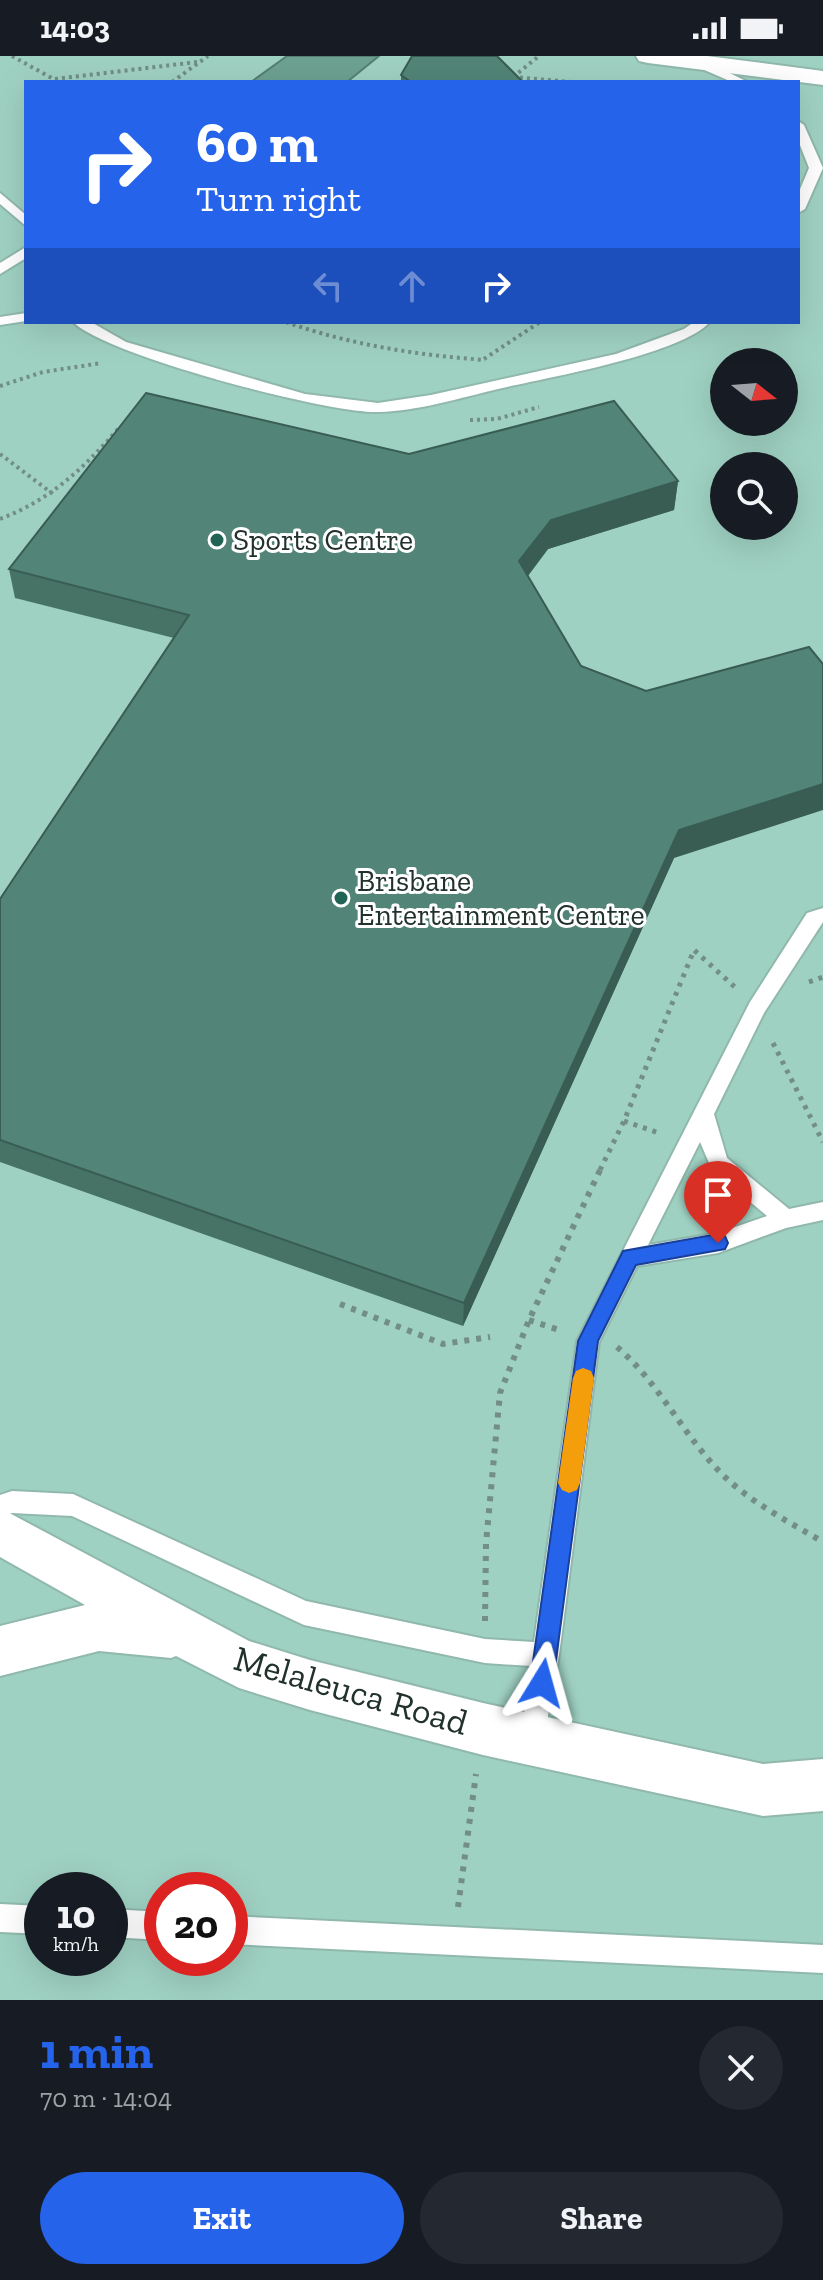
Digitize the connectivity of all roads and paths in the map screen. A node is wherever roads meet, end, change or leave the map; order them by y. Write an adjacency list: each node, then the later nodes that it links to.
1 (12, 56): 10 (path)
2 (208, 56): 5 (path)
3 (539, 56): 7 (path)
4 (648, 56): 6 (street)
5 (197, 62): 10 (path); 11 (path)
6 (697, 62): 9 (street); 13 (lane)
7 (513, 77): 8 (path); 12 (path)
8 (506, 78)
9 (823, 78)
10 (55, 79)
11 (174, 80)
12 (548, 80)
13 (738, 80)
14 (800, 130): 16 (lane)
15 (0, 197): 17 (lane)
16 (800, 204)
17 (24, 220)
18 (24, 252): 19 (lane)
19 (0, 270)
20 (24, 317): 21 (lane)
21 (0, 321)
22 (84, 324): 25 (lane)
23 (292, 324): 24 (path)
24 (537, 324)
25 (700, 324)
26 (121, 425): 28 (path)
27 (1, 455): 28 (path)
28 (53, 494): 29 (path)
29 (0, 519)
30 (823, 915): 32 (lane)
31 (694, 950): 33 (path)
32 (703, 1111): 34 (lane); 36 (lane)
33 (624, 1121): 34 (path); 46 (path)
34 (687, 1142): 37 (lane)
35 (823, 1211): 36 (lane)
36 (786, 1219): 37 (lane)
37 (630, 1258): 40 (lane)
38 (340, 1304): 39 (path)
39 (490, 1337)
40 (588, 1341): 43 (path); 47 (lane)
41 (0, 1507): 46 (lane)
42 (0, 1531): 44 (street, Melaleuca Road)
43 (823, 1542)
44 (187, 1634): 45 (street); 48 (street, Melaleuca Road)
45 (0, 1651)
46 (485, 1651): 47 (lane)
47 (546, 1655): 49 (lane)
48 (483, 1729): 49 (street, Melaleuca Road); 54 (path)
49 (533, 1740): 50 (street, Melaleuca Road)
50 (823, 1785)
51 (0, 1918): 52 (lane)
52 (24, 1919)
53 (248, 1931): 54 (lane)
54 (454, 1941): 55 (lane)
55 (823, 1959)

